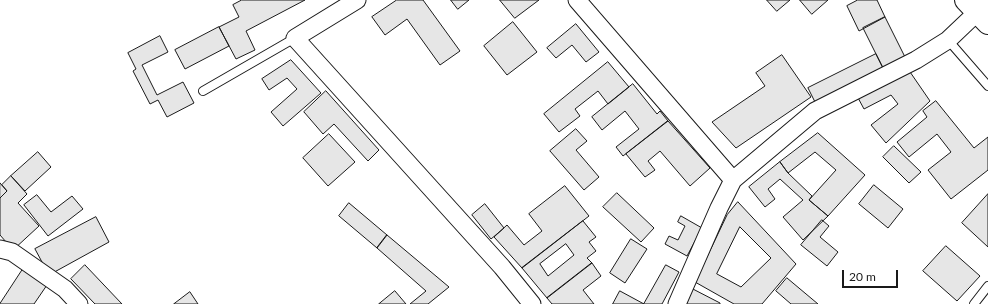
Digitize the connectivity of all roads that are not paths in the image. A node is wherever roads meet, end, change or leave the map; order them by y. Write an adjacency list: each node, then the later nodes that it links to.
1 (356, 0): 4 (street)
2 (577, 0): 8 (street)
3 (980, 9): 5 (street)
4 (295, 38): 7 (lane); 12 (street)
5 (948, 40): 6 (lane); 8 (street)
6 (988, 86)
7 (203, 91)
8 (734, 180): 13 (street)
9 (0, 249): 11 (street)
10 (988, 286): 14 (lane)
11 (78, 304)
12 (532, 304)
13 (677, 304)
14 (974, 304)

